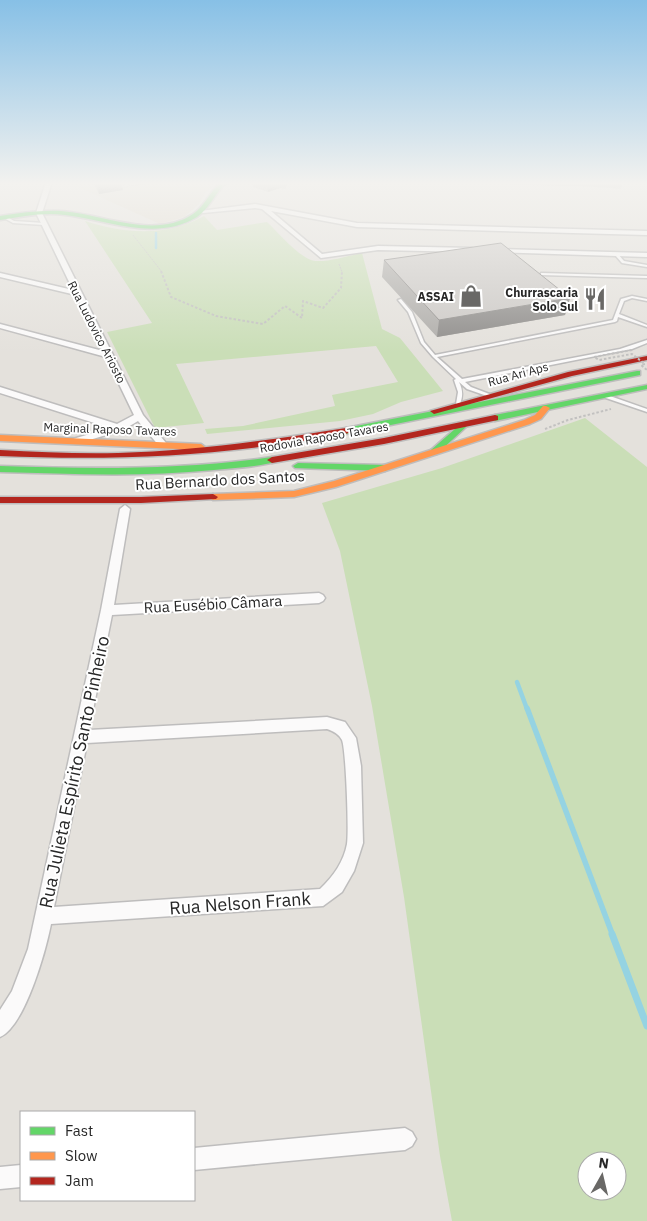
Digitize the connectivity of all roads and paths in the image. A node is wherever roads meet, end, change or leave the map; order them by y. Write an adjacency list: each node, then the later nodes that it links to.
1 (51, 239): 18 (street, Rua Ludovico Ariosto)
2 (135, 239): 12 (path)
3 (300, 239): 12 (street)
4 (412, 239): 12 (street)
5 (421, 239): 9 (street)
6 (452, 239): 8 (street)
7 (591, 239): 8 (street)
8 (562, 242): 10 (street); 11 (street)
9 (476, 250)
10 (486, 251)
11 (616, 254): 13 (street); 14 (lane)
12 (335, 255)
13 (647, 255)
14 (647, 266)
15 (542, 274): 17 (lane)
16 (0, 275): 18 (street)
17 (647, 277)
18 (77, 293): 28 (street, Rua Ludovico Ariosto)
19 (647, 295): 20 (lane)
20 (632, 298): 22 (lane); 23 (lane)
21 (400, 300): 29 (lane)
22 (647, 300)
23 (617, 315): 25 (lane); 29 (lane)
24 (0, 326): 28 (street)
25 (647, 326)
26 (647, 342): 32 (lane)
27 (632, 350): 31 (path, bridge)
28 (111, 356): 40 (street, Rua Ludovico Ariosto)
29 (434, 356): 32 (lane)
30 (644, 359): 35 (main road, Rua Ari Aps)
31 (647, 371): 41 (main road, Rodovia Raposo Tavares)
32 (459, 381): 35 (lane); 37 (lane)
33 (647, 387): 36 (main road, Rodovia Raposo Tavares)
34 (0, 390): 43 (street)
35 (490, 396): 37 (main road, Rua Ari Aps)
36 (604, 396): 38 (main road, Rodovia Raposo Tavares); 39 (lane)
37 (458, 404): 41 (main road, Rua Ari Aps)
38 (546, 408): 42 (main road, Rodovia Raposo Tavares); 48 (main road, Rua Bernardo dos Santos)
39 (647, 411)
40 (139, 416): 43 (street); 46 (street, Rua Ludovico Ariosto)
41 (397, 421): 47 (main road, Rodovia Raposo Tavares)
42 (463, 425): 48 (main road); 50 (main road, Rodovia Raposo Tavares)
43 (120, 428): 45 (street)
44 (0, 438): 45 (main road, Marginal Raposo Tavares)
45 (76, 441): 46 (main road, Marginal Raposo Tavares)
46 (163, 445): 47 (main road, Marginal Raposo Tavares)
47 (219, 449): 49 (main road, Rodovia Raposo Tavares)
48 (434, 452): 51 (main road, Rua Bernardo dos Santos)
49 (0, 453)
50 (247, 464): 51 (main road); 52 (main road, Rodovia Raposo Tavares)
51 (386, 468): 54 (main road, Rua Bernardo dos Santos)
52 (0, 469)
53 (111, 500): 54 (main road, Rua Bernardo dos Santos); 55 (main road, Rua Bernardo dos Santos); 56 (street)
54 (141, 500): 56 (street)
55 (0, 501)
56 (124, 509): 58 (street, Rua Julieta Espírito Santo Pinheiro)
57 (319, 598): 58 (street, Rua Eusébio Câmara)
58 (107, 610): 59 (street, Rua Julieta Espírito Santo Pinheiro)
59 (82, 737): 60 (street, Rua Julieta Espírito Santo Pinheiro); 60 (street, Rua Nelson Frank)
60 (44, 916): 61 (street, Rua Julieta Espírito Santo Pinheiro)
61 (0, 1027)
62 (405, 1139): 63 (street)
63 (195, 1159)
64 (20, 1176): 65 (street)
65 (0, 1178)

